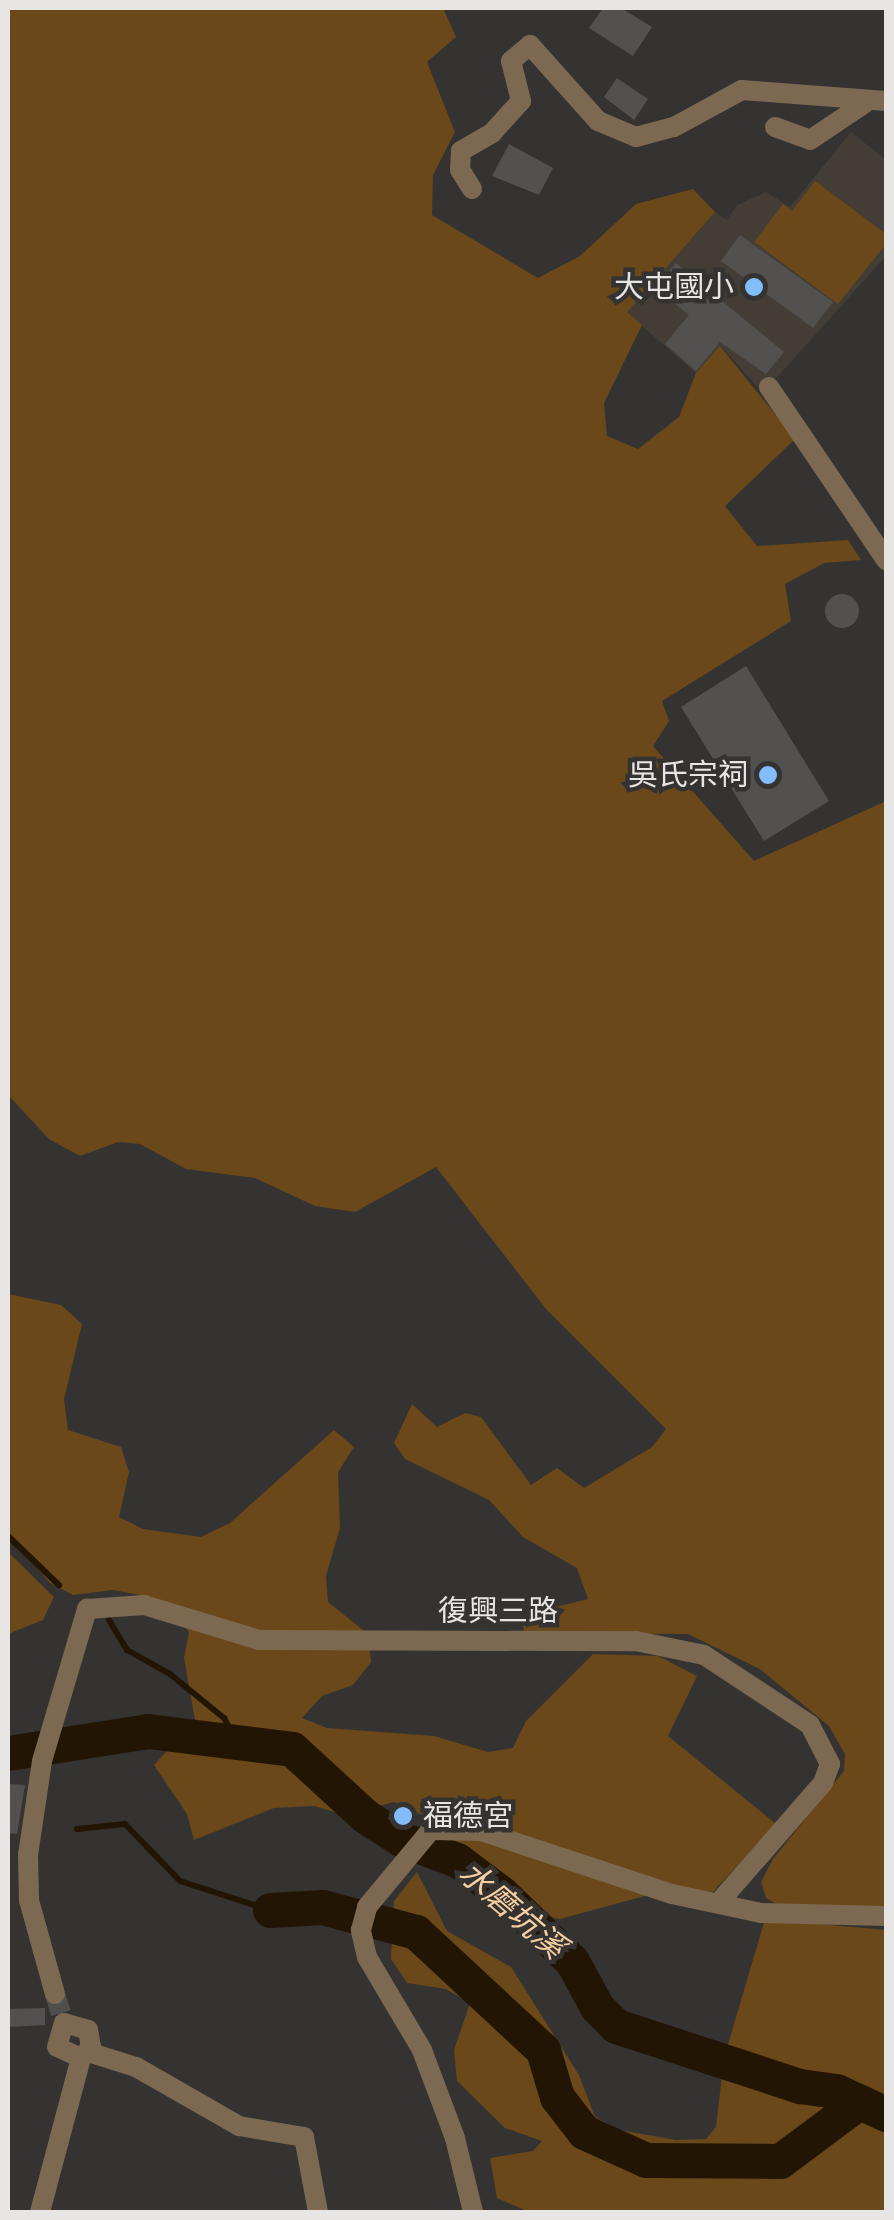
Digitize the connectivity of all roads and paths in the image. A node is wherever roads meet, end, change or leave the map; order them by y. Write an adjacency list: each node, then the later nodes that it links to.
1 (876, 102): 2 (street); 3 (street)
2 (775, 127)
3 (472, 189)
4 (769, 387): 5 (street)
5 (886, 560)
6 (721, 1900): 7 (street); 8 (street, 復興三路); 11 (street)
7 (886, 1916)
8 (55, 1994)
9 (40, 2212): 10 (street)
10 (318, 2212)
11 (474, 2212)

